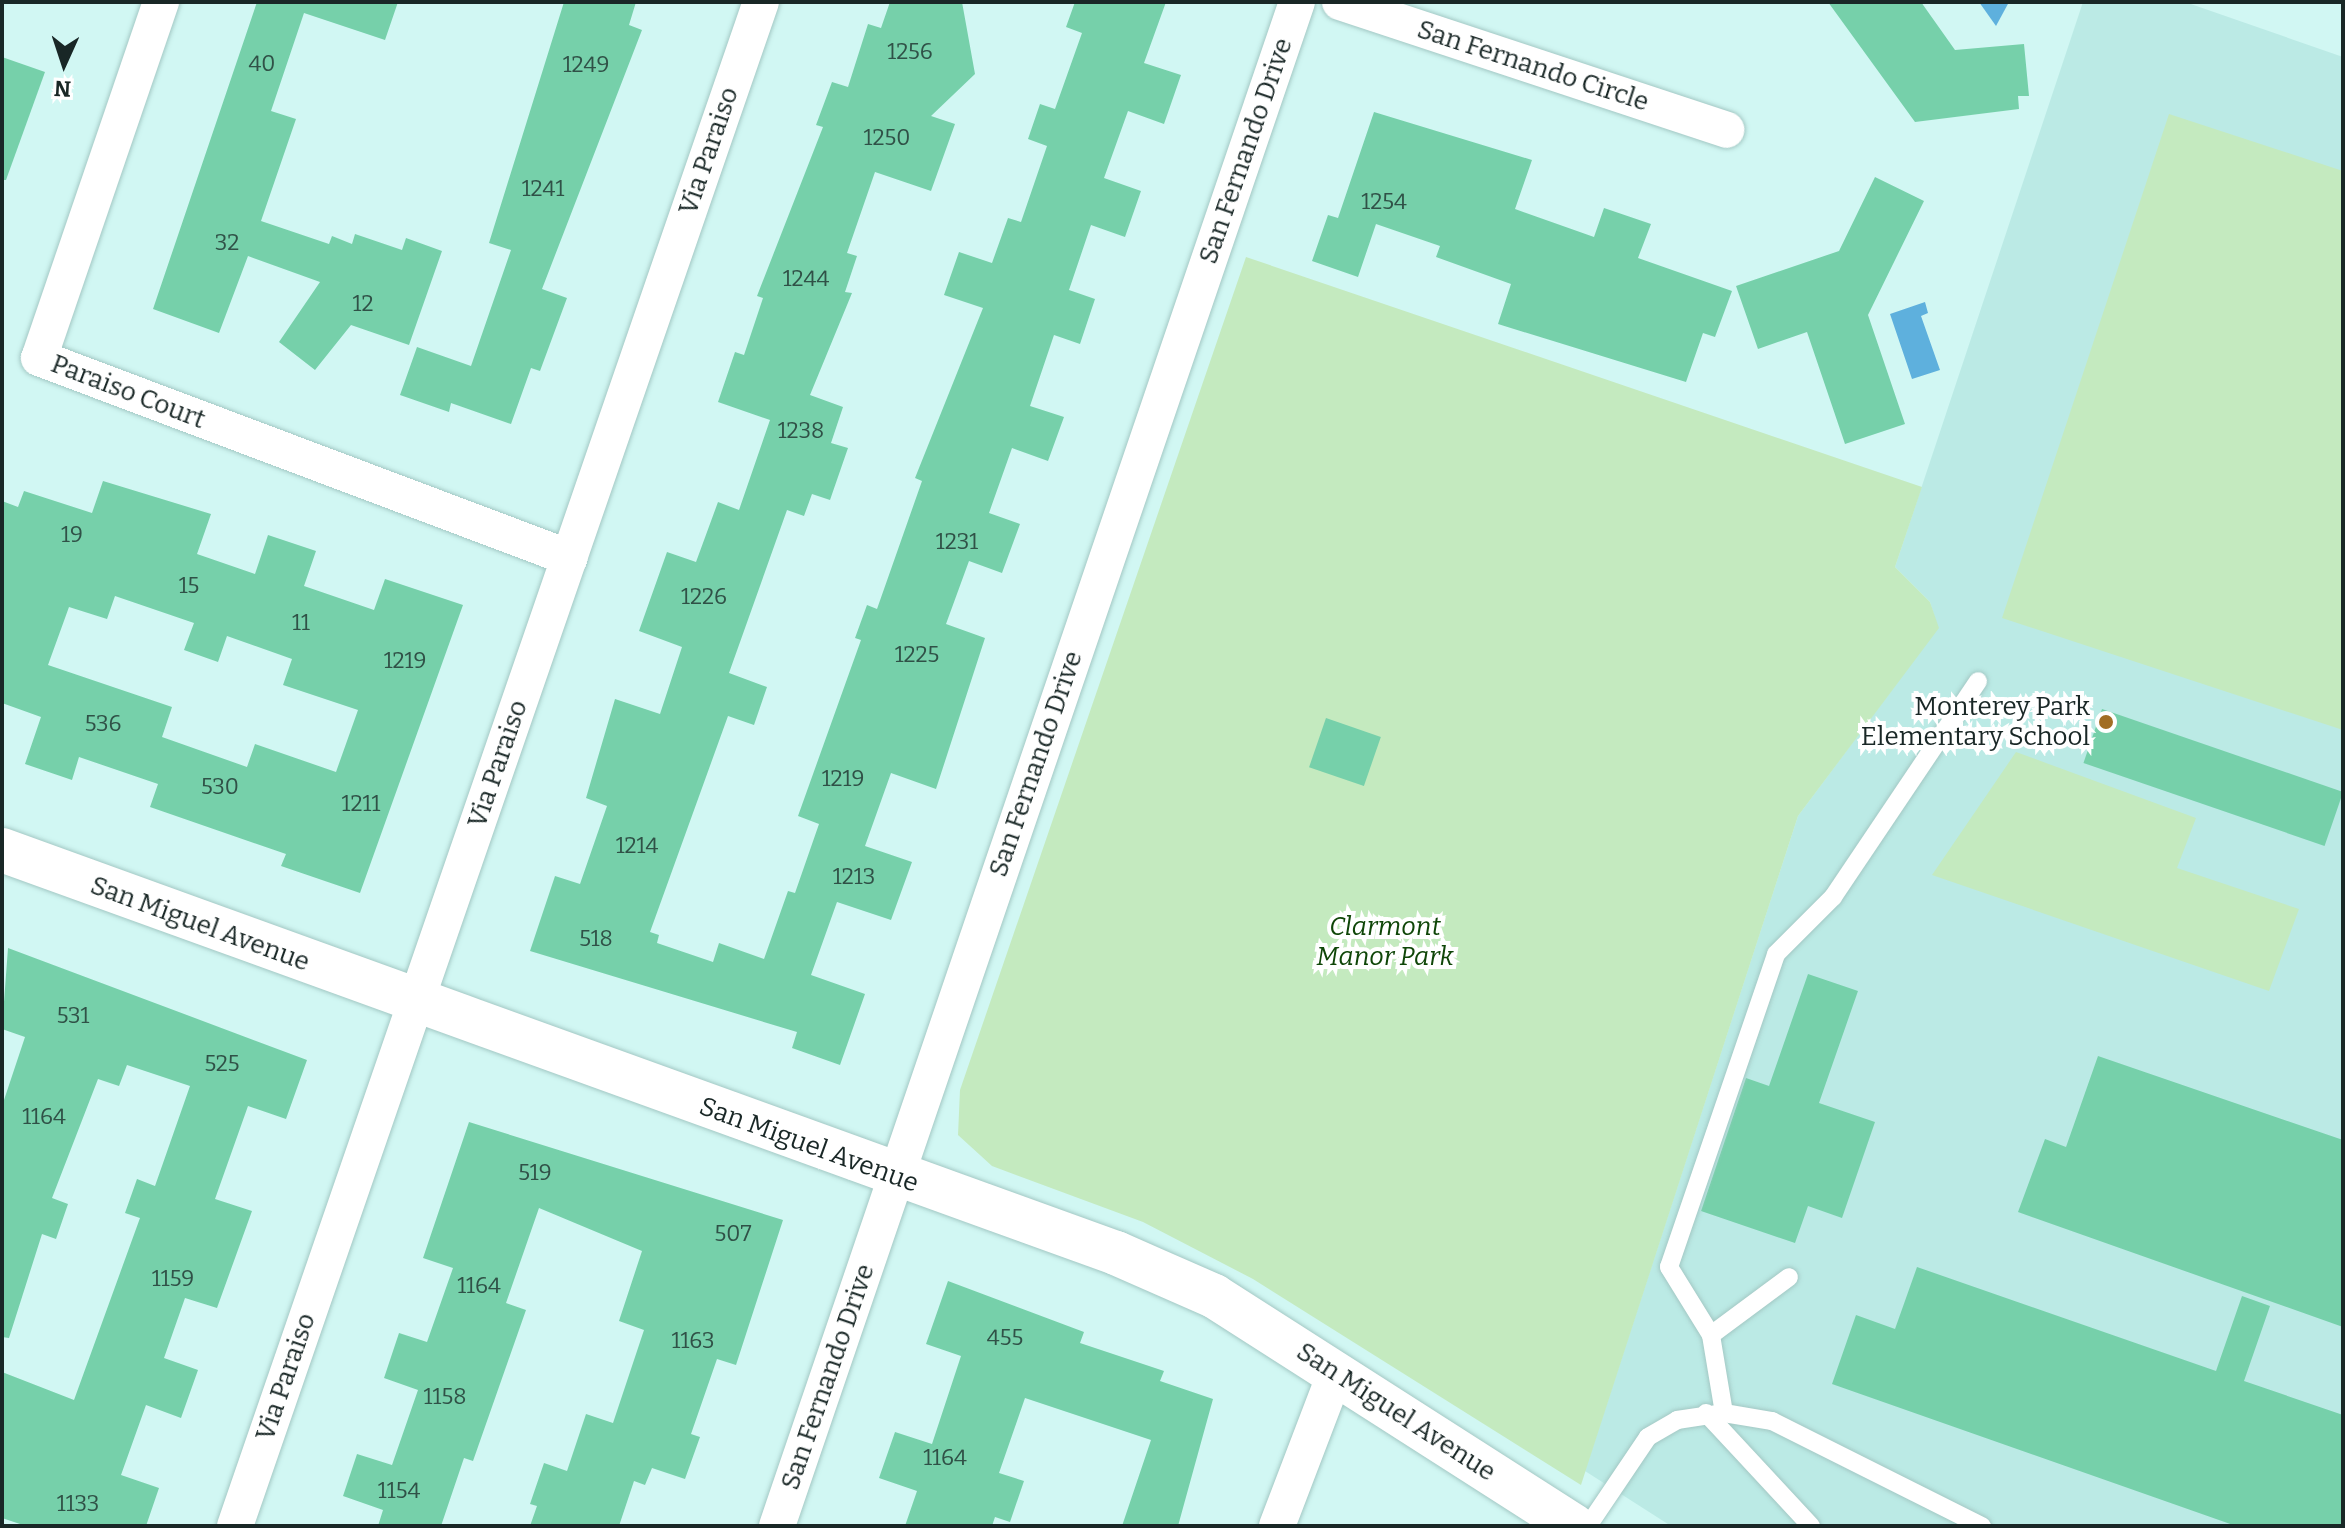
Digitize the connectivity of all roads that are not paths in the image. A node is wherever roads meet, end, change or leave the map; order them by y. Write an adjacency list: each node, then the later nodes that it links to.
1 (161, 2): 6 (street, Paraiso Court)
2 (761, 2): 6 (street, Via Paraiso)
3 (1297, 2): 10 (street, San Fernando Drive)
4 (1340, 2): 5 (street, San Fernando Circle)
5 (1726, 130)
6 (570, 558): 9 (street, Via Paraiso)
7 (1978, 681): 12 (lane)
8 (2, 850): 9 (street, San Miguel Avenue)
9 (416, 1003): 10 (street, San Miguel Avenue); 15 (street, Via Paraiso)
10 (897, 1177): 13 (street, San Miguel Avenue); 16 (street, San Fernando Drive)
11 (1789, 1277): 12 (lane)
12 (1711, 1335): 14 (lane)
13 (1335, 1374): 17 (street); 18 (street, San Miguel Avenue)
14 (1715, 1413): 19 (lane); 20 (lane); 21 (lane)
15 (235, 1526)
16 (777, 1526)
17 (1277, 1526)
18 (1574, 1526)
19 (1588, 1526)
20 (1811, 1526)
21 (1982, 1526)

